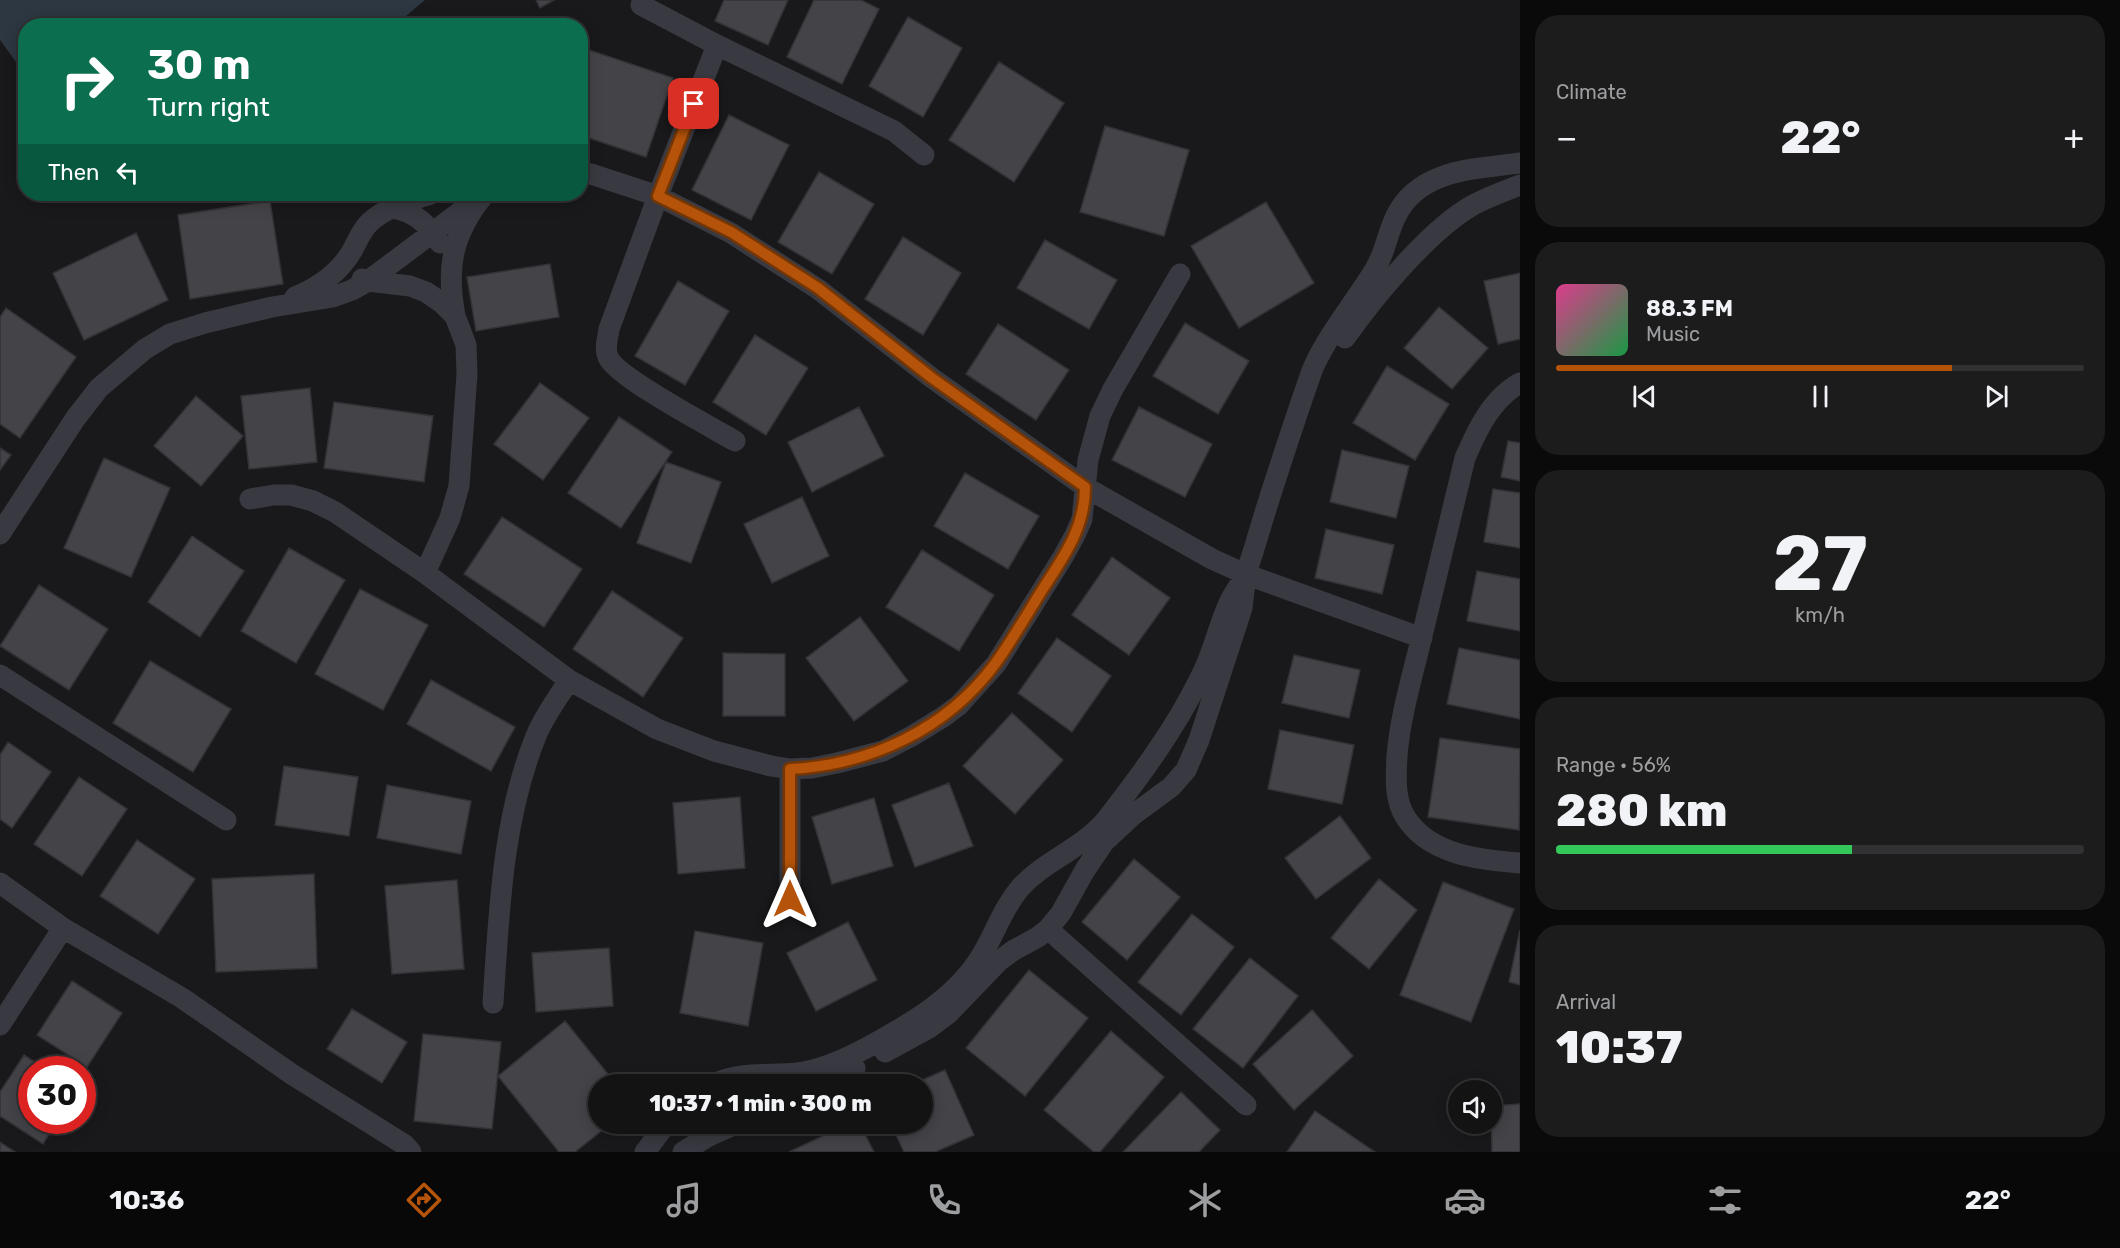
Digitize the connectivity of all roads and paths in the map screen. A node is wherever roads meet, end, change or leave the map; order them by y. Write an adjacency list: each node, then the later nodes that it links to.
1 (640, 5): 2 (street)
2 (717, 45): 3 (street); 7 (street)
3 (924, 155)
4 (1520, 163): 25 (street)
5 (588, 174): 7 (street)
6 (1520, 185): 25 (street)
7 (658, 196): 20 (street); 21 (street)
8 (412, 201): 11 (street)
9 (476, 201): 12 (street)
10 (480, 201): 15 (street)
11 (392, 208): 12 (street); 13 (street)
12 (432, 232): 15 (street); 16 (street)
13 (355, 244): 16 (street); 17 (street)
14 (1180, 274): 21 (street)
15 (450, 275): 18 (street)
16 (368, 281): 17 (street); 18 (street)
17 (272, 307): 23 (street)
18 (455, 316): 24 (street)
19 (1520, 383): 26 (street)
20 (735, 441)
21 (1085, 487): 25 (street); 29 (street)
22 (250, 499): 24 (street)
23 (0, 534)
24 (425, 573): 28 (street)
25 (1245, 574): 26 (street); 35 (street); 38 (street)
26 (1422, 638): 31 (street)
27 (0, 675): 30 (street)
28 (569, 680): 29 (street); 36 (street)
29 (790, 769): 33 (street)
30 (226, 820)
31 (1520, 863)
32 (0, 883): 34 (street)
33 (790, 899)
34 (63, 928): 37 (street); 43 (street)
35 (1048, 929): 39 (street); 40 (street)
36 (493, 1003)
37 (0, 1025)
38 (774, 1074)
39 (841, 1074)
40 (1246, 1105)
41 (658, 1134): 44 (street)
42 (714, 1134): 45 (street)
43 (411, 1152)
44 (645, 1152)
45 (683, 1152)

